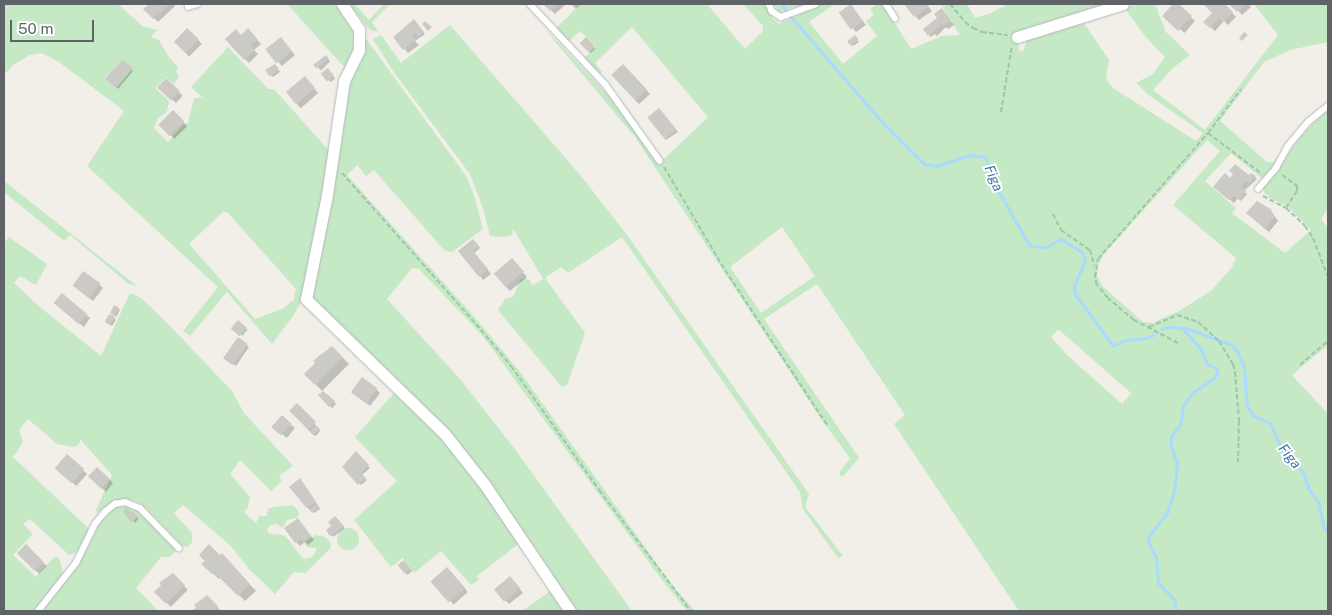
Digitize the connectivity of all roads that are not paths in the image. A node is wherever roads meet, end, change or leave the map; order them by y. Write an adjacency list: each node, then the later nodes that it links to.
1 (198, 4): 8 (lane)
2 (342, 4): 16 (street)
3 (530, 4): 12 (lane)
4 (769, 4): 5 (lane)
5 (816, 4)
6 (886, 4): 9 (lane)
7 (1123, 4): 10 (street)
8 (188, 7)
9 (895, 18)
10 (1017, 38)
11 (1328, 106): 13 (lane)
12 (660, 161)
13 (1258, 188)
14 (179, 548): 15 (lane)
15 (38, 611)
16 (570, 611)

